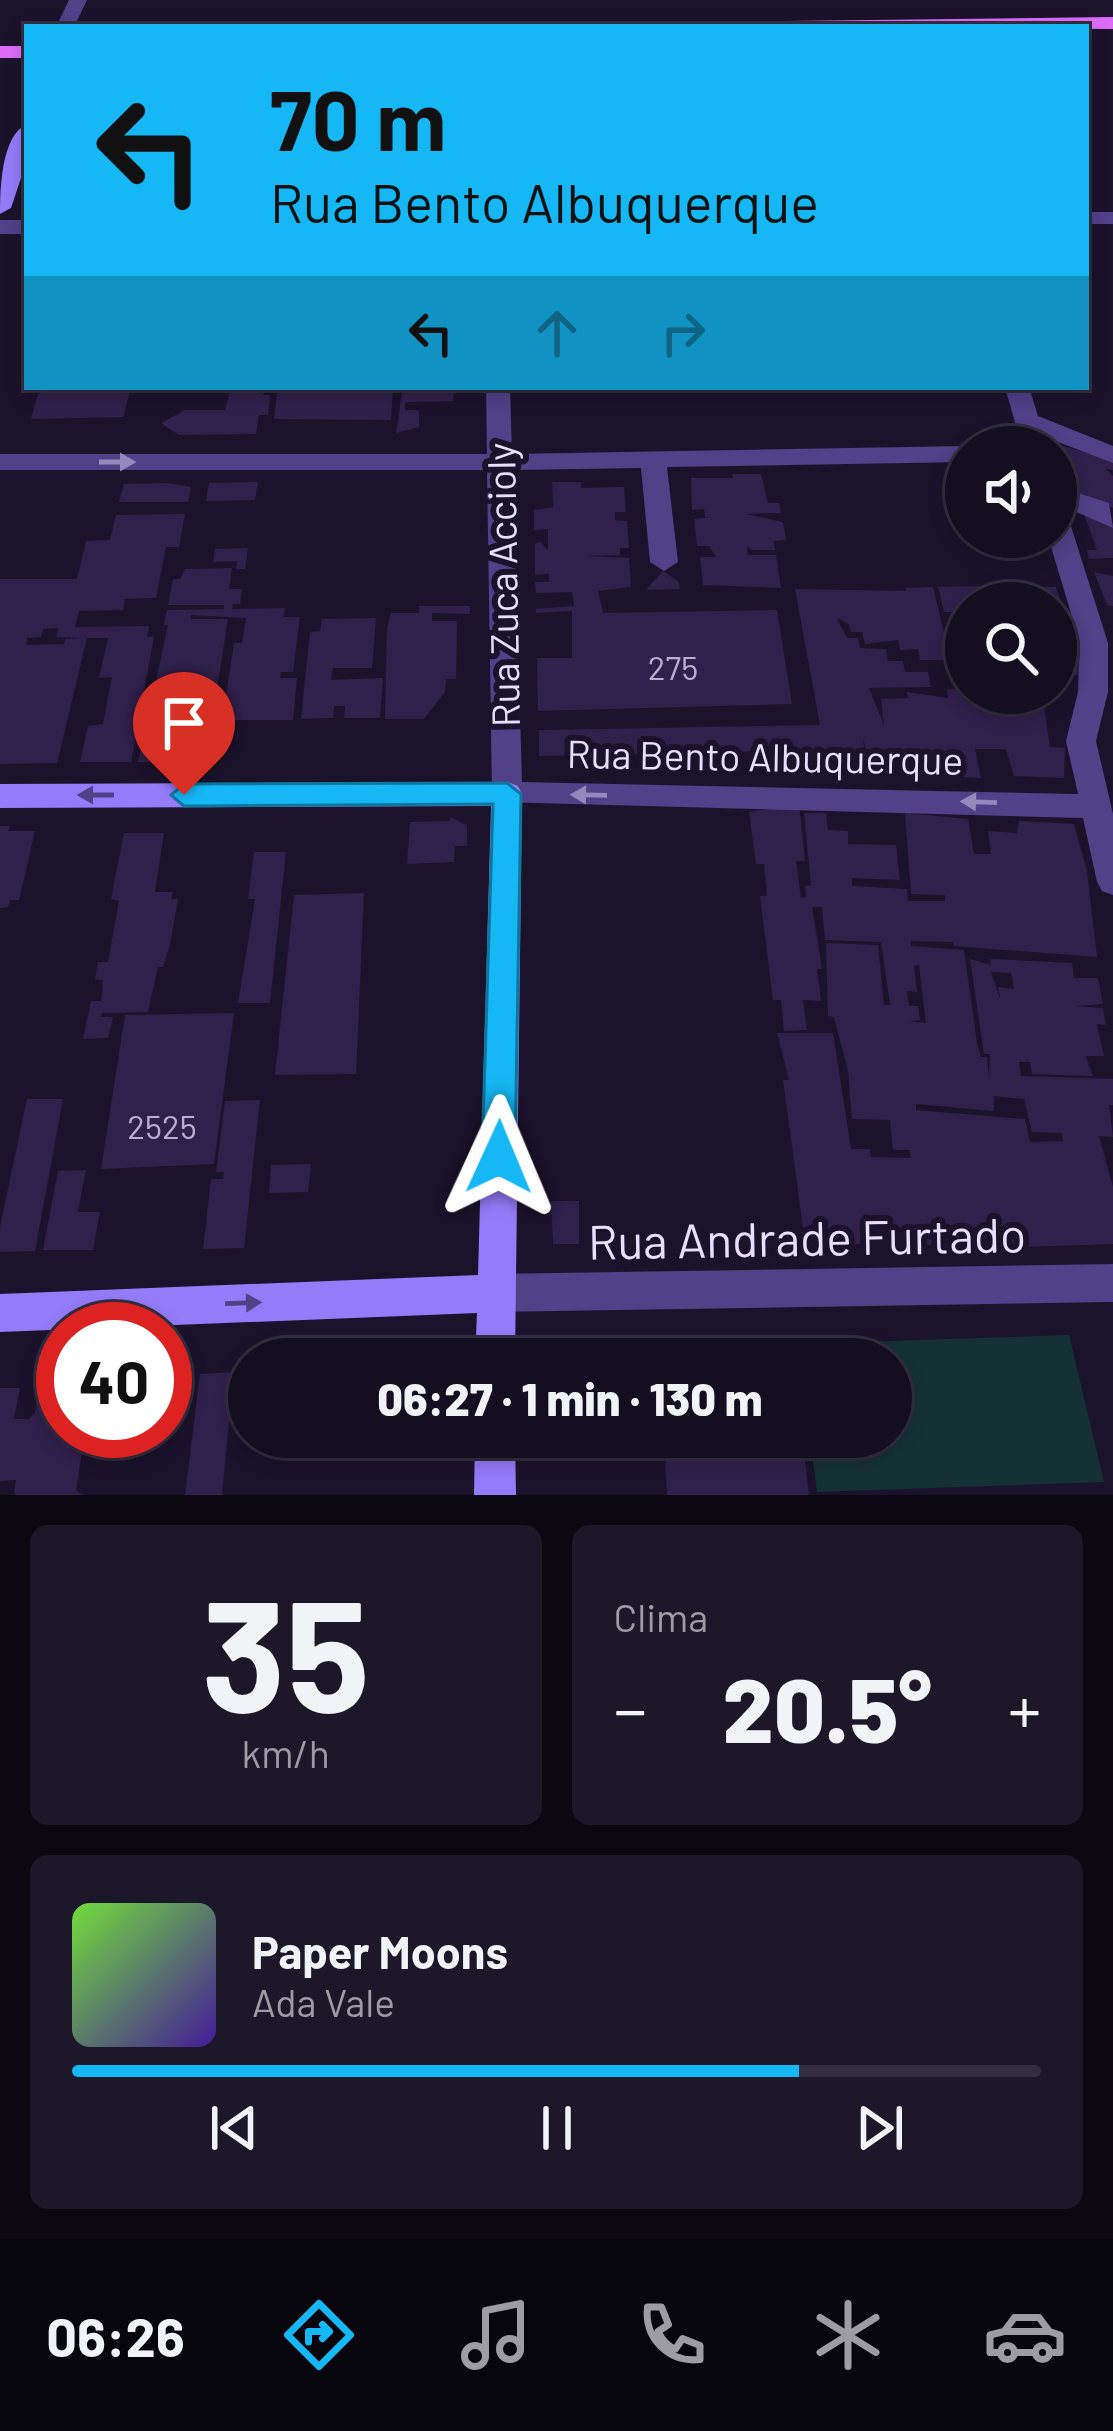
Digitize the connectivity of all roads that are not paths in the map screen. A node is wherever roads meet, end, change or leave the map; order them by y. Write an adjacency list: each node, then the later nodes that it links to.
1 (1113, 22): 2 (main road)
2 (1006, 24)
3 (24, 139): 4 (street)
4 (0, 208)
5 (499, 390): 12 (street, Rua Zuca Accioly)
6 (1018, 390): 7 (street)
7 (1028, 426)
8 (1077, 446): 10 (street)
9 (945, 454): 11 (street)
10 (1113, 455)
11 (653, 459): 12 (street); 17 (street)
12 (497, 462): 13 (street, one-way to 12); 18 (street, Rua Zuca Accioly)
13 (0, 463)
14 (1077, 501): 15 (street)
15 (1113, 519)
16 (1068, 558): 20 (street)
17 (664, 562)
18 (507, 794): 19 (street, Rua Bento Albuquerque, one-way to 19); 20 (street, Rua Bento Albuquerque, one-way to 18); 23 (street, Rua Zuca Accioly)
19 (0, 796)
20 (1096, 806): 21 (street)
21 (1113, 882)
22 (1113, 1283): 23 (street, Rua Andrade Furtado)
23 (495, 1293): 24 (street, Rua Andrade Furtado, one-way to 23); 25 (street, Rua Zuca Accioly)
24 (0, 1313)
25 (495, 1338)
26 (495, 1458): 27 (street)
27 (495, 1495)

